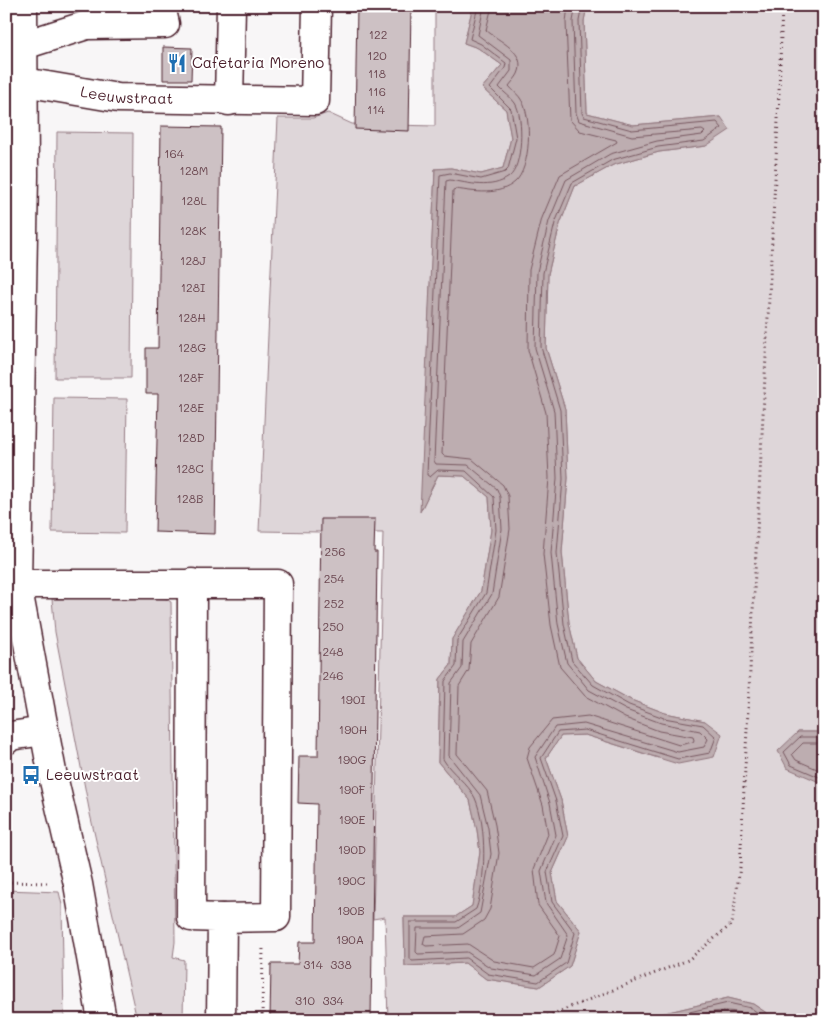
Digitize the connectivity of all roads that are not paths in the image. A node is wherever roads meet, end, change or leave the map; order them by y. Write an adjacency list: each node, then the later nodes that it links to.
1 (23, 6): 6 (street)
2 (161, 6): 5 (street)
3 (231, 6): 8 (street)
4 (316, 6): 8 (street, Leeuwstraat)
5 (87, 16): 6 (street)
6 (24, 45): 7 (street)
7 (24, 82): 8 (street, Leeuwstraat); 9 (street)
8 (230, 101)
9 (15, 129): 10 (street)
10 (15, 176): 12 (street)
11 (192, 583): 12 (street); 16 (street); 16 (street)
12 (17, 584): 13 (street)
13 (17, 649): 14 (street)
14 (44, 731): 15 (street); 17 (street)
15 (6, 740)
16 (222, 918): 18 (street)
17 (102, 1020)
18 (221, 1020)

